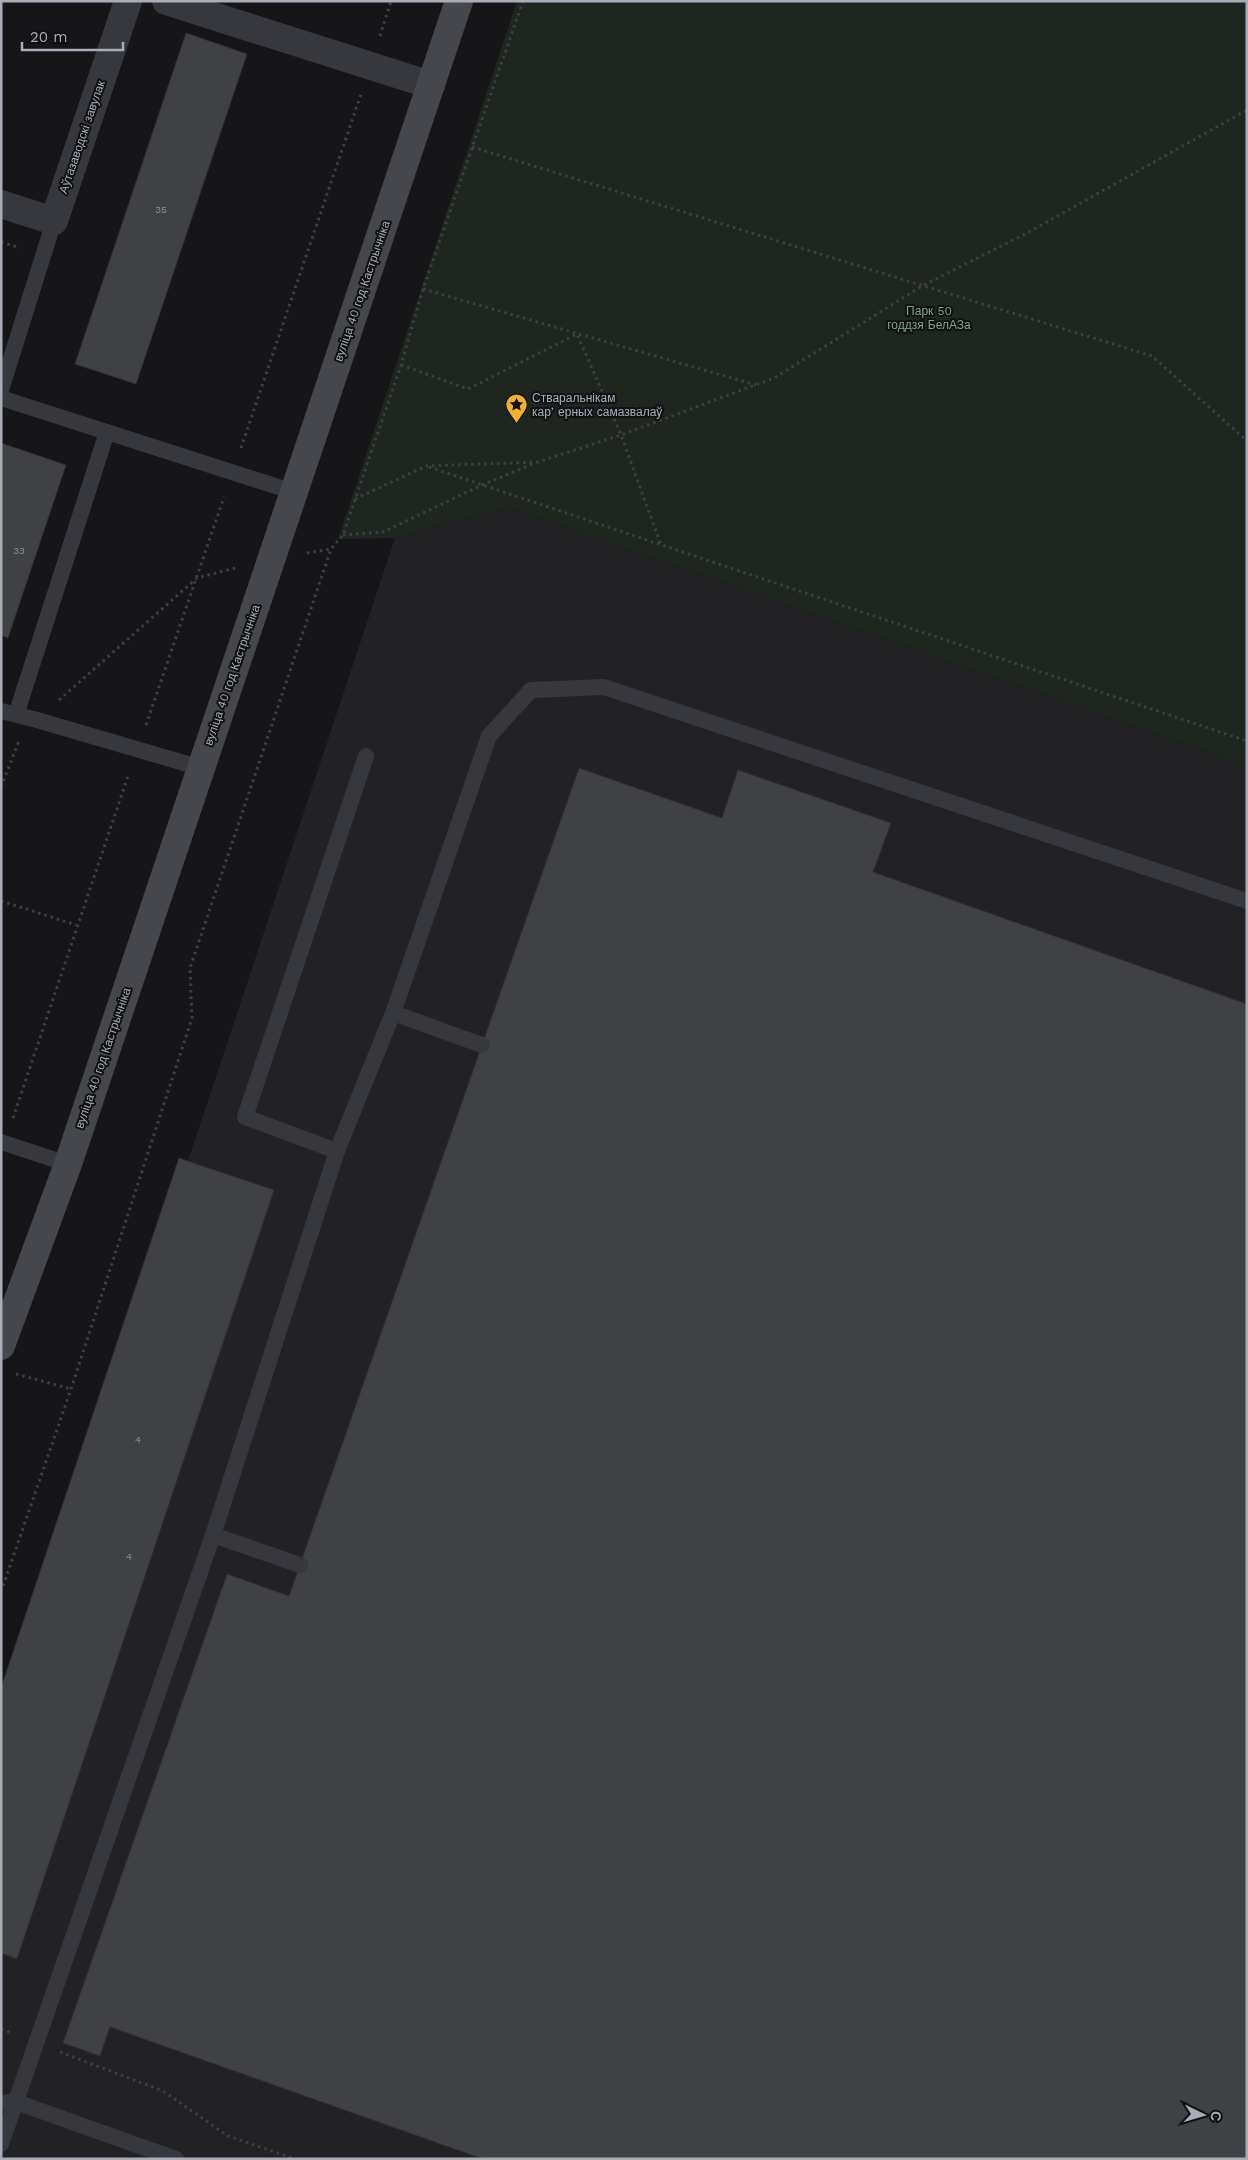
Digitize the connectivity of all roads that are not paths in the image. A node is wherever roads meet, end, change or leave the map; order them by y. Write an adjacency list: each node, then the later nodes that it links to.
1 (128, 1): 6 (street, Аўтазаводскі завулак)
2 (166, 1): 4 (street)
3 (459, 1): 4 (main road, вуліца 40 год Кастрычніка)
4 (431, 85): 10 (main road, вуліца 40 год Кастрычніка)
5 (1, 204): 6 (street)
6 (54, 221): 7 (lane)
7 (1, 390)
8 (1, 398): 9 (lane)
9 (107, 432): 10 (lane); 11 (lane)
10 (294, 492): 13 (main road, вуліца 40 год Кастрычніка)
11 (21, 716): 13 (lane)
12 (366, 756): 18 (lane)
13 (201, 768): 19 (main road, вуліца 40 год Кастрычніка)
14 (1247, 900): 15 (lane)
15 (393, 1013): 16 (lane); 18 (lane)
16 (482, 1046)
17 (3, 1142): 19 (lane)
18 (337, 1151): 21 (lane)
19 (68, 1164): 20 (main road, вуліца 40 год Кастрычніка)
20 (1, 1346)
21 (213, 1535): 22 (lane); 23 (lane)
22 (300, 1566)
23 (9, 2103): 24 (lane); 25 (lane)
24 (1, 2144)
25 (176, 2159)

